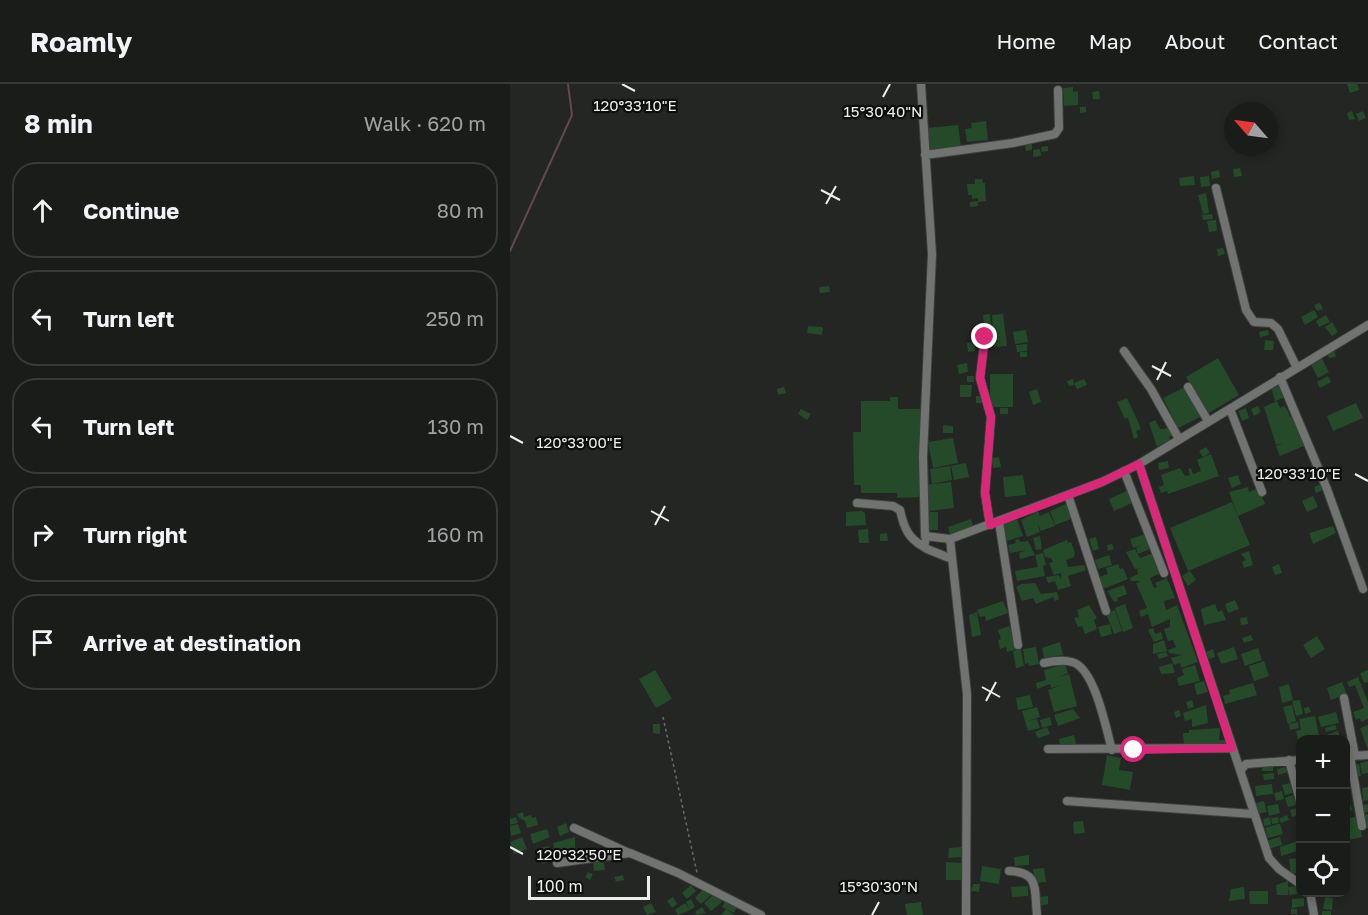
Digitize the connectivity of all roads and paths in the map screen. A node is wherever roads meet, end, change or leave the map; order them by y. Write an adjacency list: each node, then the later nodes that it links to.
1 (921, 84): 3 (street)
2 (1058, 90): 3 (street)
3 (925, 155): 20 (street)
4 (1216, 188): 8 (street)
5 (1368, 325): 8 (street)
6 (985, 337): 19 (street)
7 (1124, 351): 13 (street)
8 (1296, 366): 9 (street)
9 (1280, 377): 11 (street); 25 (street)
10 (1188, 387): 12 (street)
11 (1230, 409): 12 (street); 16 (street)
12 (1208, 422): 13 (street)
13 (1179, 440): 14 (street)
14 (1139, 464): 15 (street); 33 (street)
15 (1124, 471): 17 (street); 24 (street)
16 (1262, 492)
17 (1068, 495): 19 (street); 26 (street)
18 (857, 503): 22 (street)
19 (994, 523): 21 (street); 27 (street)
20 (925, 536): 21 (street); 22 (street)
21 (950, 539): 23 (street)
22 (924, 547): 23 (street)
23 (952, 559): 52 (street)
24 (1164, 573)
25 (1363, 590)
26 (1106, 611)
27 (1018, 645)
28 (1044, 663): 34 (street)
29 (1344, 698): 31 (street)
30 (663, 717): 49 (path)
31 (1348, 735)
32 (1048, 748): 34 (street)
33 (1232, 748): 34 (street); 39 (street)
34 (1112, 750)
35 (1368, 755): 36 (street)
36 (1350, 756): 43 (street)
37 (1289, 760): 38 (street); 39 (street); 40 (street)
38 (1296, 760)
39 (1241, 770): 42 (street)
40 (1297, 789)
41 (1067, 801): 42 (street)
42 (1253, 814): 48 (street)
43 (1362, 826)
44 (574, 828): 45 (street)
45 (630, 853): 46 (street); 49 (street)
46 (557, 863)
47 (1009, 871): 53 (street)
48 (1296, 881)
49 (699, 883): 51 (street)
50 (1311, 897): 54 (street)
51 (761, 915)
52 (966, 915)
53 (1037, 915)
54 (1314, 915)

